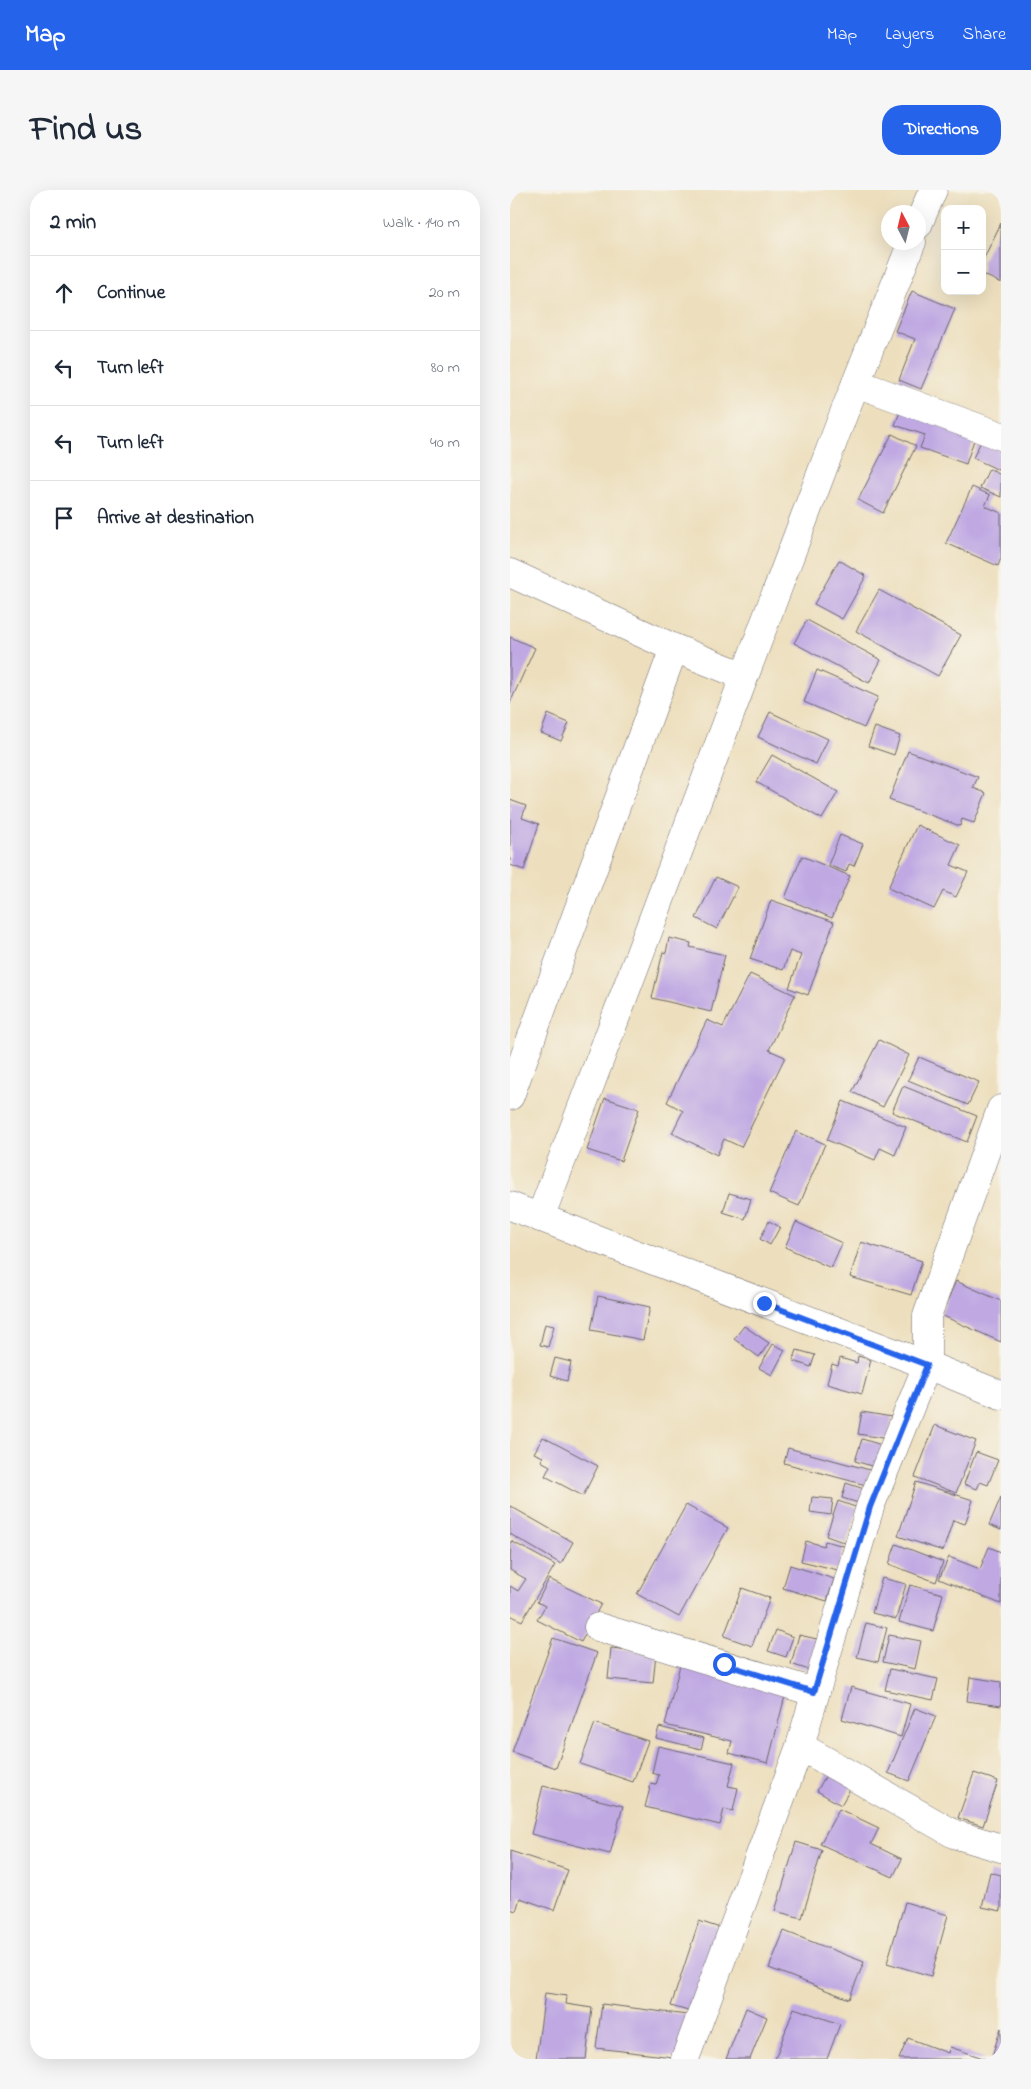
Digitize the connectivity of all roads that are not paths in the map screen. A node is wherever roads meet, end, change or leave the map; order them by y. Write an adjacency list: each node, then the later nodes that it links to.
1 (909, 250): 2 (street)
2 (856, 383): 3 (street); 6 (street)
3 (1001, 436)
4 (510, 573): 5 (street)
5 (674, 648): 6 (street); 7 (street)
6 (744, 676): 10 (street)
7 (510, 1096)
8 (1001, 1108): 11 (street)
9 (510, 1206): 10 (street)
10 (540, 1218): 11 (street)
11 (927, 1365): 12 (street); 14 (street)
12 (1001, 1396)
13 (598, 1627): 14 (street)
14 (814, 1692): 15 (street)
15 (800, 1746): 16 (street); 17 (street)
16 (1001, 1848)
17 (685, 2059)

